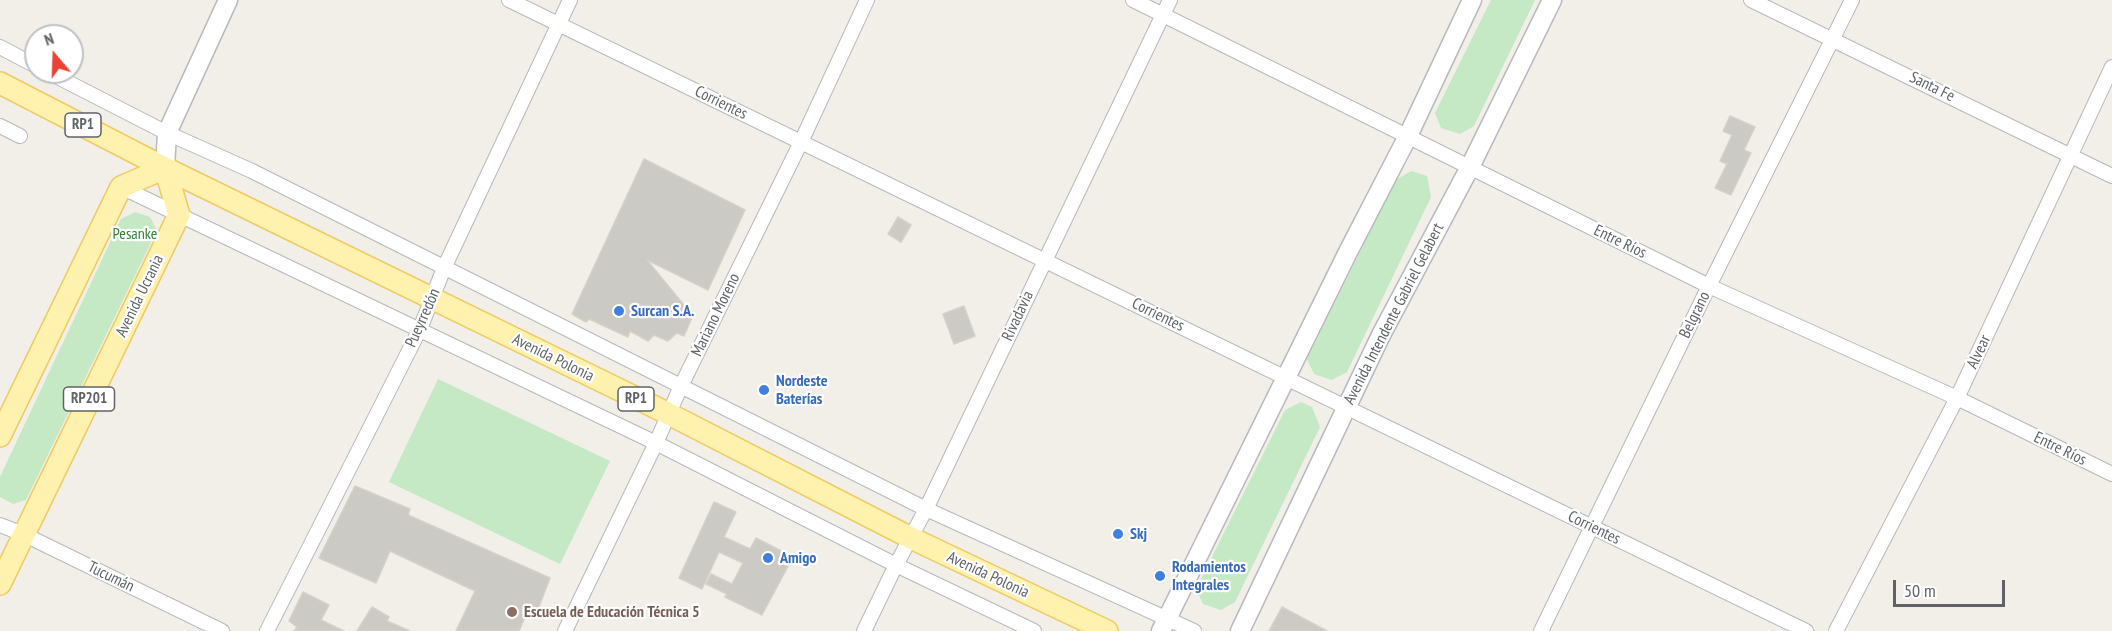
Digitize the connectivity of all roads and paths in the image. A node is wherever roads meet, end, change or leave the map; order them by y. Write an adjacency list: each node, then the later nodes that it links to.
1 (228, 0): 20 (main road)
2 (509, 0): 12 (street, Corrientes)
3 (570, 0): 12 (street, Pueyrredón)
4 (867, 0): 23 (street, Mariano Moreno)
5 (1132, 0): 11 (street, Entre Ríos)
6 (1170, 0): 11 (street, Rivadavia)
7 (1472, 0): 22 (main road)
8 (1552, 0): 25 (main road, Avenida Intendente Gabriel Gelabert)
9 (1751, 0): 13 (street, Santa Fe)
10 (1852, 0): 13 (street, Belgrano)
11 (1163, 15): 22 (street, Entre Ríos); 30 (street, Rivadavia)
12 (558, 24): 23 (street, Corrientes); 31 (street, Pueyrredón)
13 (1834, 39): 24 (street, Santa Fe); 32 (street, Belgrano)
14 (0, 47): 15 (street)
15 (24, 60)
16 (2112, 68): 24 (street, Alvear)
17 (0, 83): 26 (main road, Avenida Polonia / RP1)
18 (71, 84): 20 (street)
19 (0, 126): 21 (street)
20 (167, 133): 26 (main road); 31 (street)
21 (20, 136)
22 (1408, 136): 25 (street, Entre Ríos); 35 (main road)
23 (801, 142): 30 (street, Corrientes); 36 (street, Mariano Moreno)
24 (2071, 155): 27 (street, Santa Fe); 37 (street, Alvear)
25 (1470, 167): 32 (street, Entre Ríos); 38 (main road, Avenida Intendente Gabriel Gelabert)
26 (165, 168): 28 (main road); 29 (main road); 33 (main road, Avenida Polonia / RP1)
27 (2112, 176)
28 (121, 187): 29 (street, Avenida Polonia); 40 (main road)
29 (179, 215): 34 (street, Avenida Polonia); 46 (main road, Avenida Ucrania / RP201)
30 (1044, 261): 35 (street, Corrientes); 43 (street, Rivadavia)
31 (444, 268): 33 (street, Pueyrredón); 36 (street)
32 (1709, 286): 37 (street, Entre Ríos); 45 (street, Belgrano)
33 (432, 299): 34 (street, Pueyrredón); 39 (main road, Avenida Polonia / RP1)
34 (420, 329): 41 (street, Avenida Polonia); 52 (street, Pueyrredón)
35 (1286, 378): 38 (street, Corrientes); 50 (main road)
36 (681, 386): 39 (street, Mariano Moreno); 43 (street)
37 (1957, 398): 42 (street, Entre Ríos); 61 (street, Alvear)
38 (1346, 406): 45 (street, Corrientes); 58 (main road, Avenida Intendente Gabriel Gelabert)
39 (669, 414): 41 (street, Mariano Moreno); 47 (main road, Avenida Polonia / RP1)
40 (0, 436)
41 (656, 443): 48 (street, Avenida Polonia); 53 (street, Mariano Moreno)
42 (2112, 474)
43 (926, 509): 47 (street, Rivadavia); 50 (street)
44 (0, 525): 46 (street, Tucumán)
45 (1590, 526): 59 (street, Belgrano); 60 (street, Corrientes)
46 (23, 534): 49 (main road, Avenida Ucrania / RP201); 51 (street, Tucumán)
47 (910, 538): 48 (street, Rivadavia); 56 (main road, Avenida Polonia / RP1)
48 (896, 565): 54 (street, Rivadavia); 55 (street, Avenida Polonia)
49 (0, 584)
50 (1165, 625): 57 (street)
51 (222, 631)
52 (267, 631)
53 (565, 631)
54 (864, 631)
55 (1034, 631)
56 (1107, 631)
57 (1194, 631)
58 (1240, 631)
59 (1540, 631)
60 (1806, 631)
61 (1836, 631)

